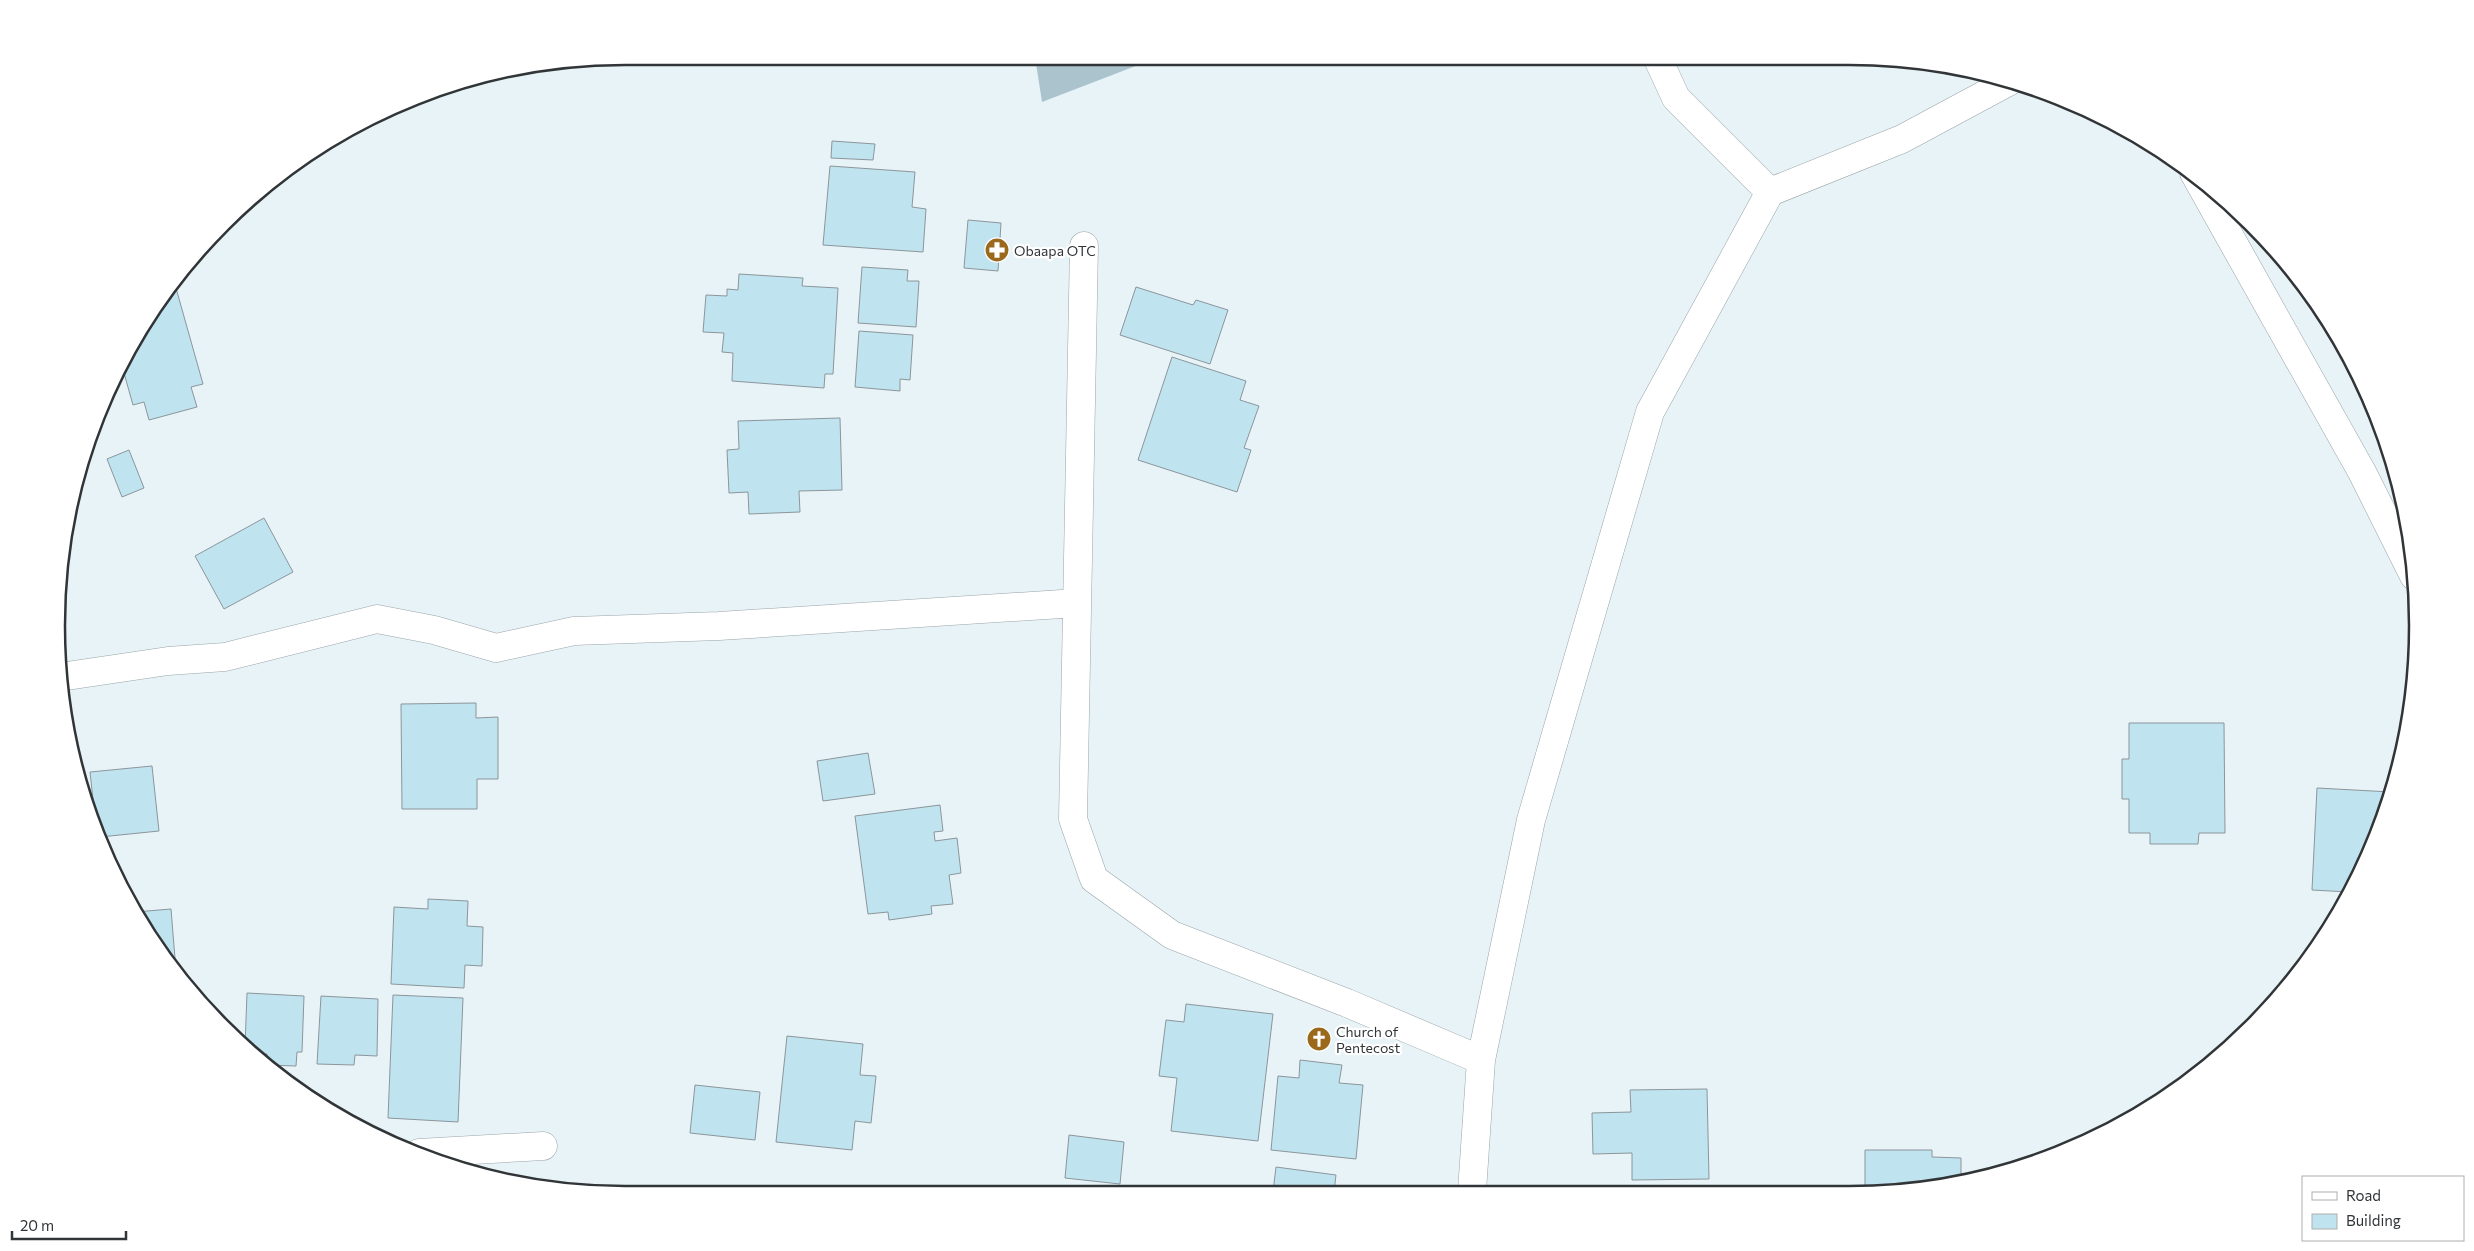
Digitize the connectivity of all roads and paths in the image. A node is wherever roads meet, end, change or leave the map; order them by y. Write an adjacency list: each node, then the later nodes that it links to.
1 (1661, 65): 3 (street)
2 (2001, 86): 3 (street)
3 (1770, 192): 9 (street)
4 (2209, 196): 6 (street)
5 (1084, 246): 7 (street)
6 (2405, 557)
7 (1077, 603): 8 (street); 9 (street)
8 (67, 675)
9 (1480, 1060): 12 (street)
10 (543, 1146): 11 (street)
11 (435, 1152)
12 (1472, 1186)

